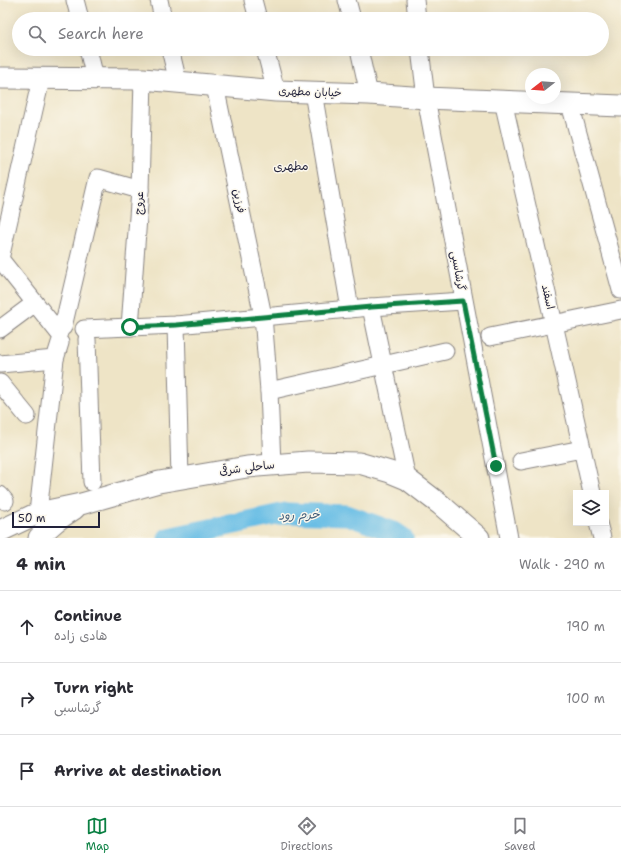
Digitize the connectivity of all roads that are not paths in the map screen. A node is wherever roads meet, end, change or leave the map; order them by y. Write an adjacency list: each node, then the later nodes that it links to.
1 (75, 0): 6 (street)
2 (159, 0): 7 (street)
3 (253, 0): 8 (street)
4 (347, 0): 9 (street)
5 (415, 0): 10 (street)
6 (78, 12)
7 (162, 12)
8 (256, 12)
9 (350, 12)
10 (416, 12)
11 (90, 56): 18 (street)
12 (172, 56): 20 (street)
13 (267, 56): 22 (street)
14 (361, 56): 24 (street)
15 (421, 56): 25 (street, گرشاسبی)
16 (1, 74): 17 (main road, خیابان مطهری)
17 (41, 78): 18 (main road, خیابان مطهری); 30 (street)
18 (95, 78): 19 (main road, خیابان مطهری)
19 (143, 79): 20 (main road, خیابان مطهری); 29 (street, عروج)
20 (178, 82): 21 (main road, خیابان مطهری)
21 (216, 86): 22 (main road, خیابان مطهری); 37 (street, فرزین)
22 (276, 91): 23 (main road, خیابان مطهری)
23 (313, 92): 24 (main road, خیابان مطهری); 35 (street)
24 (369, 94): 25 (main road, خیابان مطهری)
25 (426, 98): 26 (main road, خیابان مطهری); 32 (street, گرشاسبی)
26 (503, 101): 27 (main road, خیابان مطهری); 38 (street, اسفند)
27 (570, 104): 28 (main road, خیابان مطهری); 31 (street)
28 (621, 106)
29 (140, 190): 40 (street, عروج); 43 (street)
30 (0, 259): 33 (street)
31 (621, 290)
32 (463, 301): 34 (street); 63 (street, گرشاسبی)
33 (35, 303): 41 (street); 43 (street)
34 (371, 307): 35 (street); 48 (street)
35 (350, 309): 37 (street)
36 (621, 310): 38 (street)
37 (263, 316): 39 (street); 50 (street, فرزین)
38 (554, 324): 44 (street); 52 (street, اسفند)
39 (176, 325): 40 (street); 55 (street)
40 (130, 327): 42 (street)
41 (0, 329)
42 (85, 334): 43 (street); 43 (street); 57 (street)
43 (61, 335): 46 (street)
44 (490, 337)
45 (445, 351): 48 (street)
46 (55, 360): 47 (street); 60 (street)
47 (0, 364)
48 (383, 365): 50 (street); 56 (street)
49 (0, 383): 51 (street)
50 (269, 391): 54 (street, فرزین)
51 (27, 416)
52 (582, 449): 53 (street); 58 (street, اسفند)
53 (521, 461)
54 (272, 465): 55 (main road, ساحلی شرقی); 56 (main road, ساحلی شرقی)
55 (180, 479): 60 (main road, ساحلی شرقی)
56 (407, 479): 62 (main road, ساحلی شرقی)
57 (92, 482)
58 (591, 490)
59 (599, 526): 64 (street)
60 (41, 527): 61 (main road, ساحلی شرقی)
61 (0, 531)
62 (479, 538)
63 (508, 538)
64 (602, 538)

